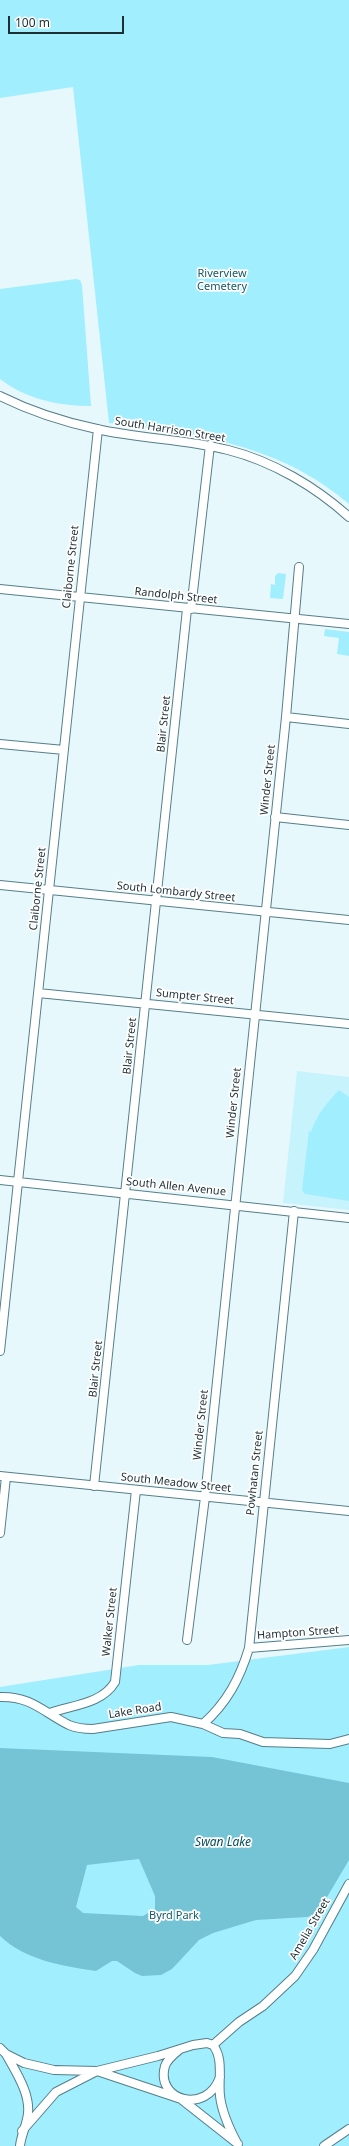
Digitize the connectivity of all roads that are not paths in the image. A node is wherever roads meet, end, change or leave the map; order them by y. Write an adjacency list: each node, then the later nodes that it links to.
1 (0, 396): 2 (street, South Harrison Street)
2 (98, 430): 3 (street, South Harrison Street); 7 (street, Claiborne Street)
3 (210, 445): 4 (street, South Harrison Street); 8 (street, Blair Street)
4 (349, 517)
5 (299, 567): 9 (street, Winder Street)
6 (0, 589): 7 (street, Randolph Street)
7 (79, 597): 8 (street, Randolph Street); 14 (street, Claiborne Street)
8 (189, 609): 9 (street, Randolph Street); 19 (street, Blair Street)
9 (295, 619): 10 (street, Randolph Street); 11 (street, Winder Street)
10 (349, 624)
11 (286, 717): 12 (street); 15 (street, Winder Street)
12 (349, 724)
13 (0, 744): 14 (street)
14 (64, 750): 18 (street, Claiborne Street)
15 (275, 817): 16 (street); 20 (street, Winder Street)
16 (349, 825)
17 (0, 885): 18 (street, South Lombardy Street)
18 (48, 890): 19 (street, South Lombardy Street); 22 (street, Claiborne Street)
19 (156, 901): 20 (street, South Lombardy Street); 23 (street, Blair Street)
20 (264, 913): 21 (street, South Lombardy Street); 24 (street, Winder Street)
21 (349, 920)
22 (38, 993): 23 (street, Sumpter Street); 27 (street, Claiborne Street)
23 (146, 1003): 24 (street, Sumpter Street); 28 (street, Blair Street)
24 (254, 1014): 25 (street, Sumpter Street); 29 (street, Winder Street)
25 (349, 1024)
26 (0, 1180): 27 (street, South Allen Avenue)
27 (18, 1182): 28 (street, South Allen Avenue); 32 (street, Claiborne Street)
28 (125, 1193): 29 (street, South Allen Avenue); 34 (street, Blair Street)
29 (234, 1204): 30 (street, South Allen Avenue); 36 (street, Winder Street)
30 (294, 1211): 31 (street, South Allen Avenue); 37 (street, Powhatan Street)
31 (349, 1218)
32 (0, 1351)
33 (3, 1476): 34 (street, South Meadow Street); 39 (street)
34 (94, 1486): 35 (street, South Meadow Street)
35 (136, 1490): 36 (street, South Meadow Street); 44 (street, Walker Street)
36 (205, 1497): 37 (street, South Meadow Street); 40 (street, Winder Street)
37 (263, 1503): 38 (street, South Meadow Street); 42 (street, Powhatan Street)
38 (349, 1511)
39 (0, 1533)
40 (186, 1640)
41 (349, 1640): 42 (street, Hampton Street)
42 (249, 1648): 45 (street, Powhatan Street)
43 (0, 1697): 44 (street, Lake Road)
44 (50, 1713): 45 (street, Lake Road)
45 (203, 1724): 46 (street, Lake Road)
46 (349, 1739)
47 (349, 1884): 48 (street, Amelia Street)
48 (213, 2044): 49 (street); 52 (street)
49 (179, 2049): 51 (street); 53 (street)
50 (3, 2051): 51 (street); 55 (street)
51 (97, 2071): 53 (street); 55 (street)
52 (220, 2077): 53 (street); 56 (street)
53 (181, 2099): 56 (street)
54 (349, 2129): 58 (street)
55 (22, 2131): 57 (street)
56 (239, 2145)
57 (20, 2146)
58 (324, 2146)

